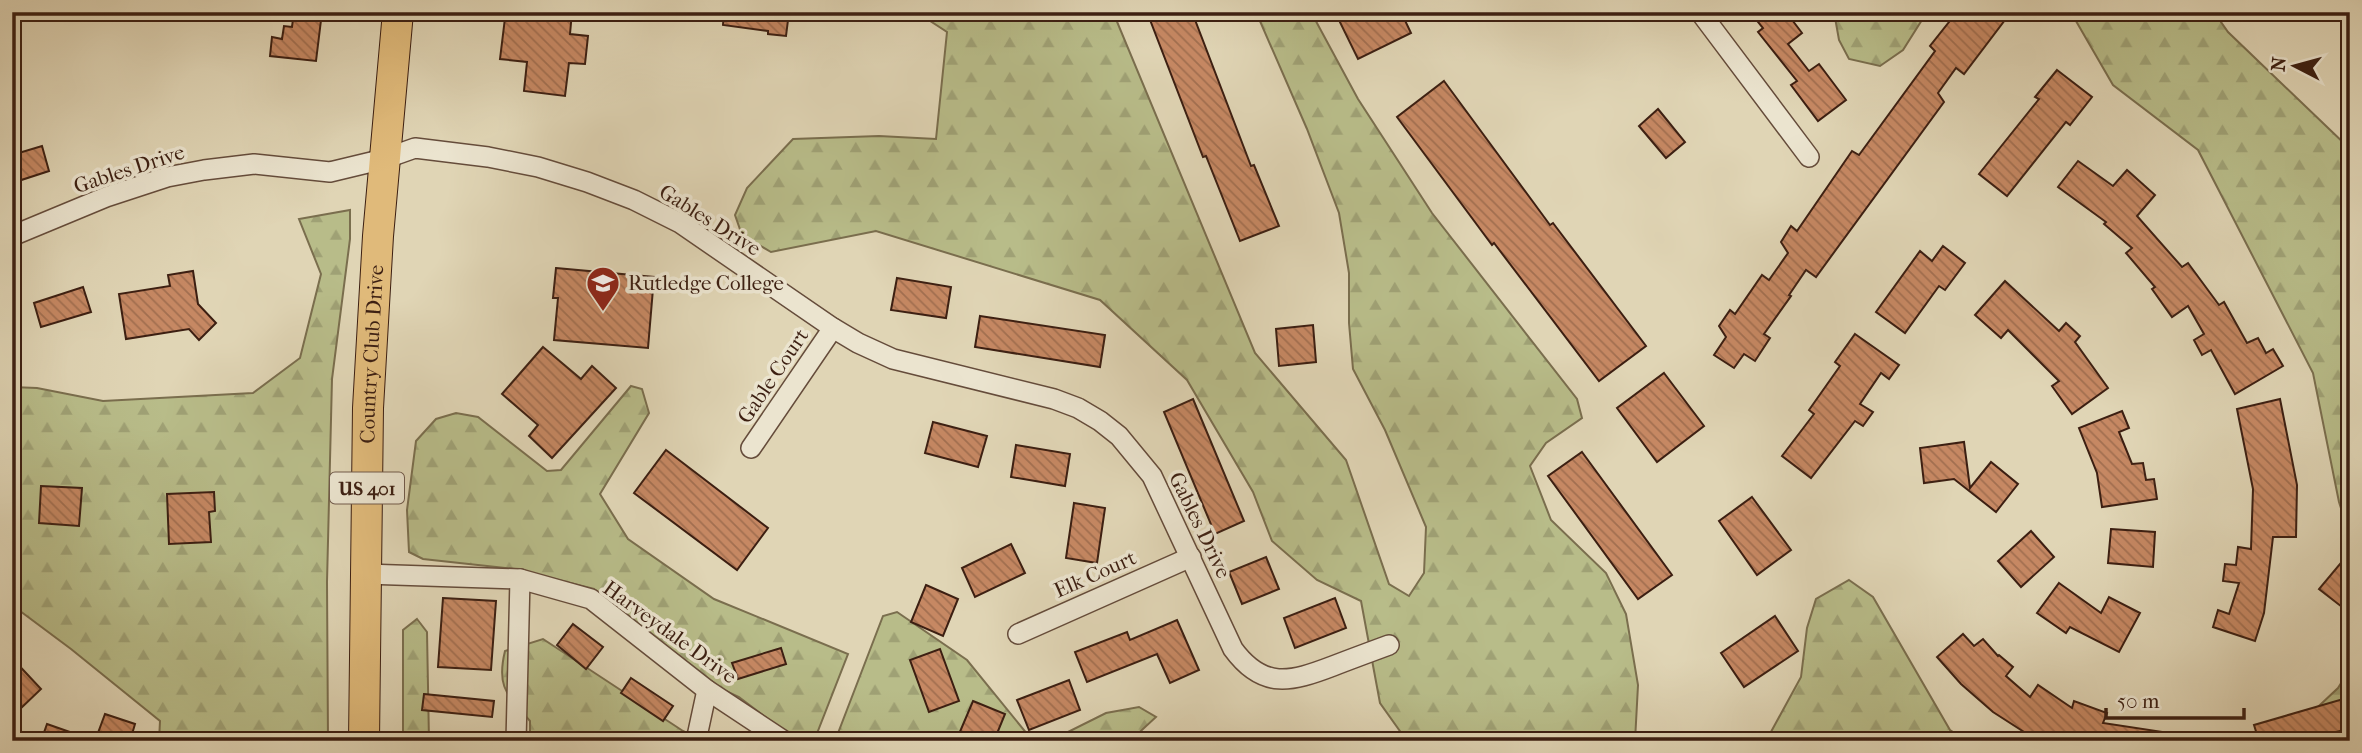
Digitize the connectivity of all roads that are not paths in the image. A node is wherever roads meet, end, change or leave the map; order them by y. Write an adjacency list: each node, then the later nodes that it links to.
1 (398, 12): 4 (main road, Country Club Drive / US 401)
2 (1700, 12): 3 (street)
3 (1810, 157)
4 (384, 159): 5 (street, Gables Drive); 6 (street, Gables Drive); 9 (main road, Country Club Drive / US 401)
5 (12, 236)
6 (833, 328): 7 (street, Gable Court); 8 (street, Gables Drive)
7 (751, 449)
8 (1191, 557): 11 (street, Elk Court); 12 (street, Gables Drive)
9 (365, 574): 10 (street, Harveydale Drive); 14 (main road, Country Club Drive / US 401)
10 (520, 579): 13 (street, Harveydale Drive); 15 (street)
11 (1018, 634)
12 (1389, 645)
13 (707, 690): 16 (street); 17 (street, Harveydale Drive)
14 (363, 741)
15 (516, 741)
16 (696, 741)
17 (784, 741)

